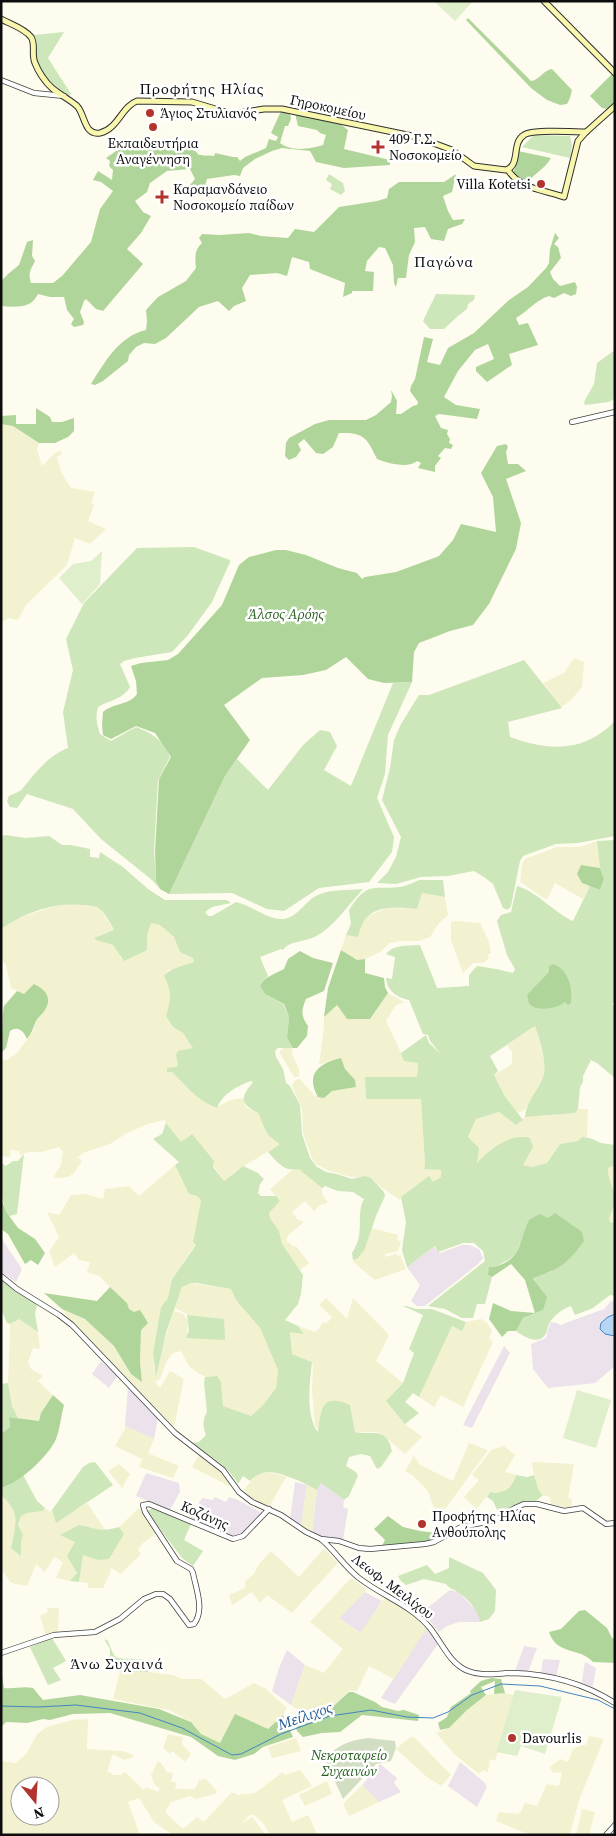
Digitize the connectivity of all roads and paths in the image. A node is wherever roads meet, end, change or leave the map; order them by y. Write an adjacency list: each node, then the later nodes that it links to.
1 (544, 1): 3 (main road)
2 (1, 19): 5 (main road)
3 (615, 73)
4 (1, 80): 5 (street)
5 (64, 96): 8 (main road, Γηροκομείου)
6 (615, 106): 7 (main road)
7 (586, 132): 8 (main road); 8 (main road)
8 (508, 170)
9 (615, 412): 10 (street)
10 (572, 422)
11 (1, 1276): 12 (street)
12 (268, 1509): 14 (street); 15 (street, Κοζάνης)
13 (615, 1523): 14 (street)
14 (320, 1539): 16 (street, Λεωφ. Μειλίχου)
15 (1, 1653)
16 (615, 1703)
17 (615, 1826): 18 (street)
18 (606, 1835)

